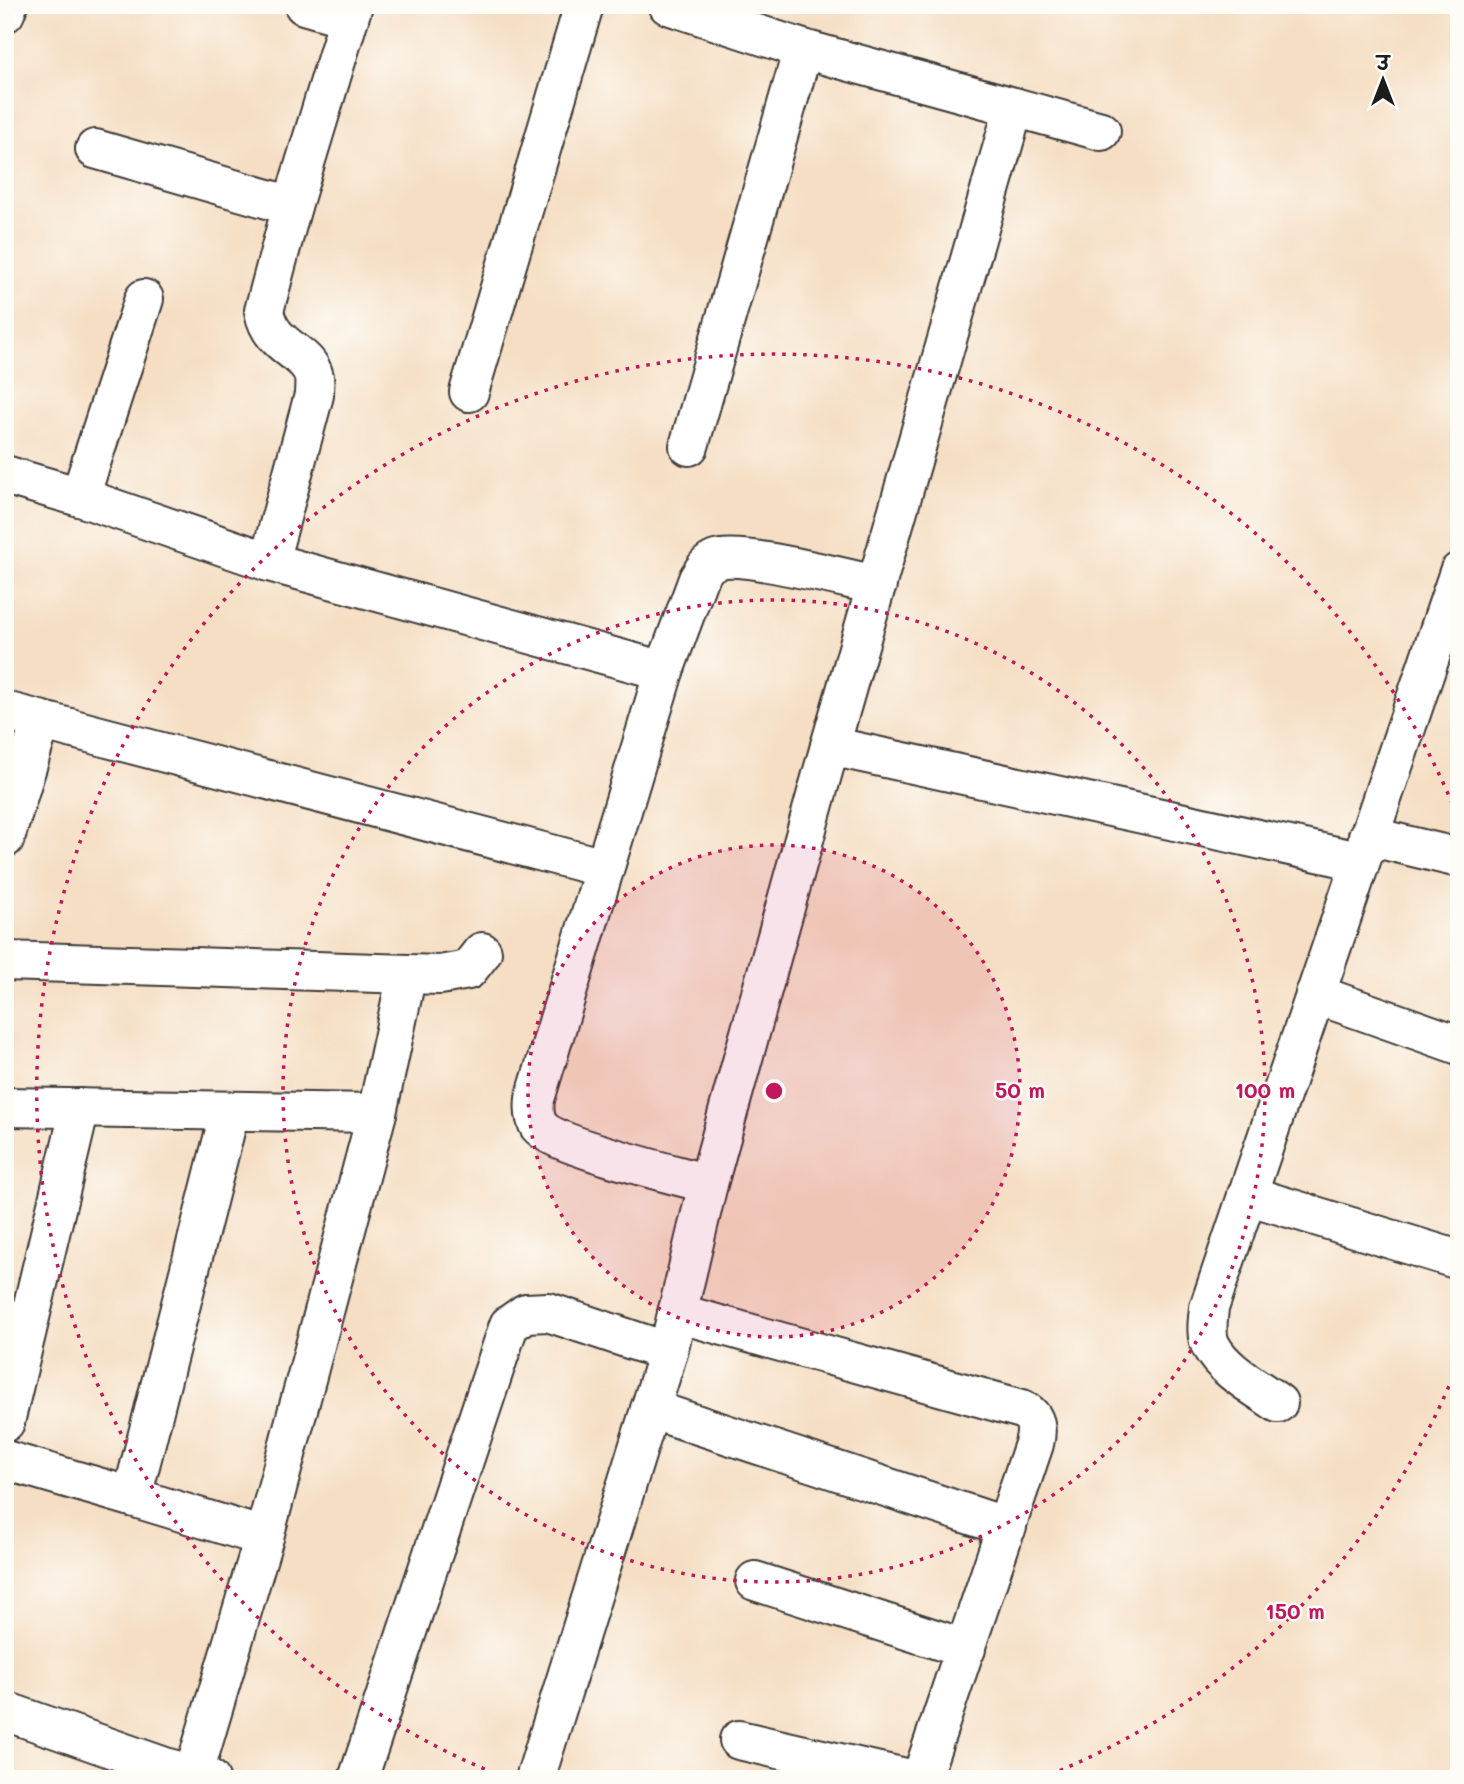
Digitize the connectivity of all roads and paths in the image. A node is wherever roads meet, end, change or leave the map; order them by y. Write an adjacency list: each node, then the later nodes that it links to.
1 (8, 5): 6 (street)
2 (304, 5): 5 (street)
3 (584, 5): 13 (street)
4 (686, 8): 7 (street)
5 (351, 12): 11 (street)
6 (5, 13)
7 (803, 49): 8 (street); 14 (street)
8 (1014, 107): 9 (street); 19 (street)
9 (1101, 131)
10 (95, 149): 11 (street)
11 (292, 206): 17 (street)
12 (144, 299): 16 (street)
13 (469, 392)
14 (689, 446)
15 (5, 475): 16 (street)
16 (80, 497): 17 (street)
17 (269, 562): 21 (street)
18 (1459, 572): 20 (street)
19 (877, 585): 21 (street); 23 (street)
20 (1453, 610): 25 (street)
21 (664, 671): 27 (street)
22 (23, 716): 24 (street); 27 (street)
23 (830, 747): 25 (street); 37 (street)
24 (5, 838)
25 (1364, 849): 26 (street); 31 (street)
26 (1459, 858)
27 (604, 868): 37 (street)
28 (482, 952): 30 (street)
29 (5, 961): 30 (street)
30 (407, 974): 36 (street)
31 (1315, 994): 32 (street); 38 (street)
32 (1459, 1045)
33 (5, 1107): 34 (street)
34 (80, 1108): 35 (street); 44 (street)
35 (230, 1111): 36 (street); 46 (street)
36 (377, 1113): 48 (street)
37 (708, 1184): 40 (street)
38 (1247, 1195): 39 (street); 42 (street)
39 (1459, 1261)
40 (677, 1313): 41 (street); 47 (street)
41 (668, 1352): 43 (street); 54 (street)
42 (1278, 1403)
43 (650, 1409): 47 (street); 55 (street)
44 (5, 1422)
45 (5, 1460): 46 (street)
46 (132, 1497): 48 (street)
47 (1007, 1527): 50 (street)
48 (264, 1536): 53 (street)
49 (755, 1581): 50 (street)
50 (966, 1649): 57 (street)
51 (5, 1712): 53 (street)
52 (739, 1740): 56 (street)
53 (202, 1776)
54 (358, 1779)
55 (535, 1779)
56 (910, 1779)
57 (921, 1779)

